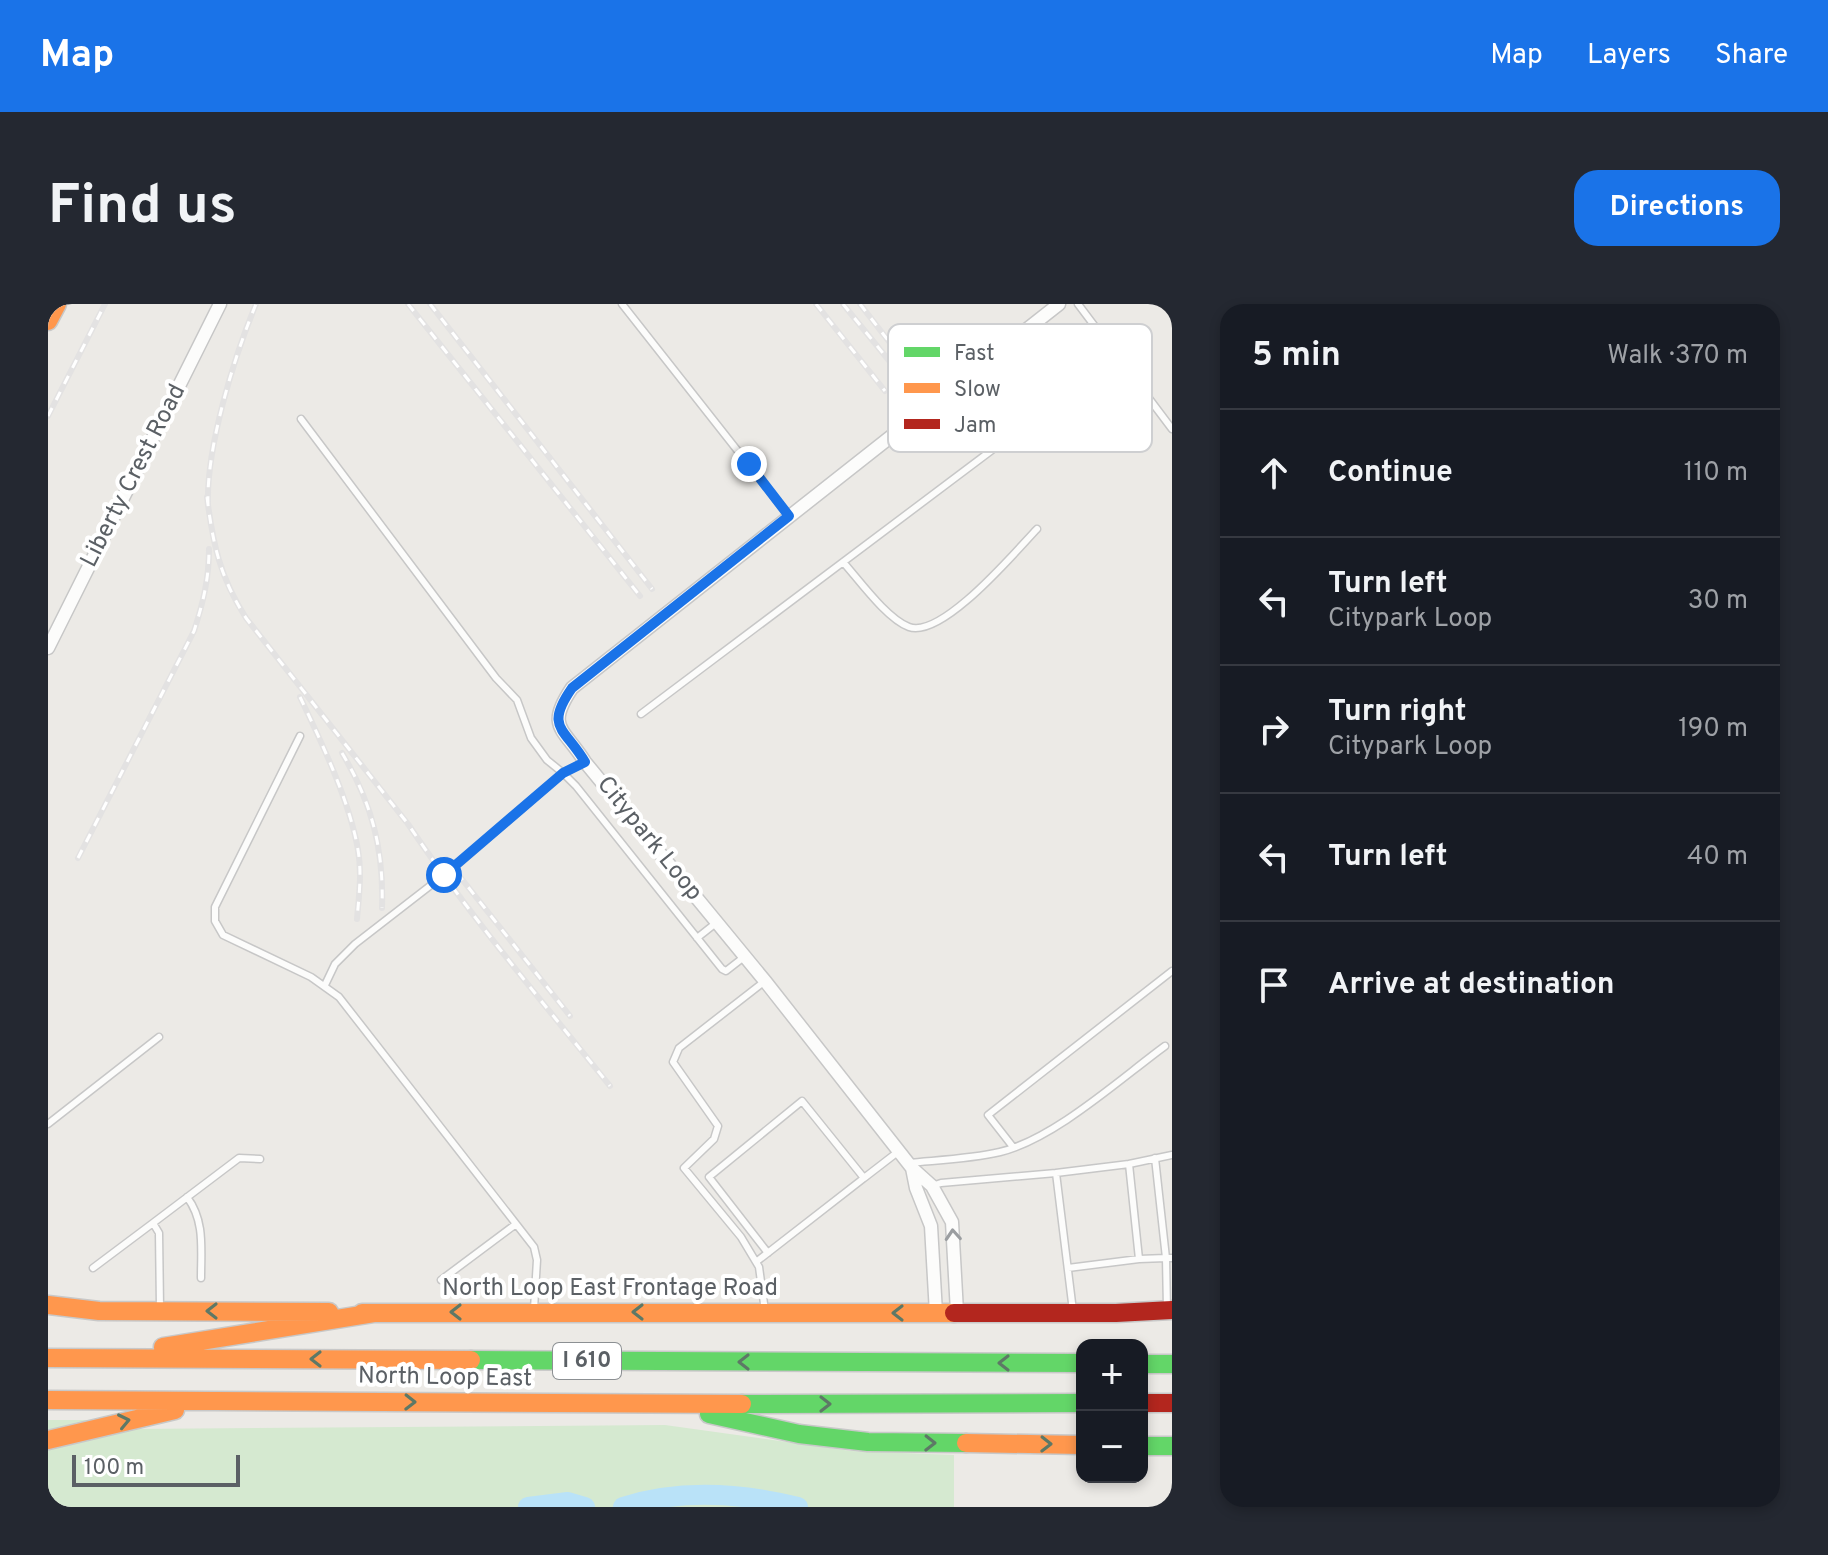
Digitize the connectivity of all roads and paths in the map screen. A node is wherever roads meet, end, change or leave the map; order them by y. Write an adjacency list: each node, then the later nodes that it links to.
1 (220, 304): 16 (street, Liberty Crest Road)
2 (622, 304): 13 (lane)
3 (1059, 304): 5 (street, Citypark Loop)
4 (1078, 304): 7 (lane)
5 (1041, 309): 6 (street, Citypark Loop)
6 (1023, 324)
7 (1093, 324)
8 (1152, 402): 10 (lane)
9 (301, 419): 20 (lane)
10 (1172, 429)
11 (888, 435): 13 (street, Citypark Loop)
12 (989, 452): 15 (lane)
13 (789, 516): 19 (street, Citypark Loop)
14 (1037, 529): 15 (lane)
15 (843, 562): 17 (lane)
16 (48, 648)
17 (641, 714)
18 (300, 736): 26 (lane)
19 (585, 762): 20 (lane); 21 (street, Citypark Loop)
20 (563, 773): 22 (lane); 26 (lane)
21 (717, 922): 22 (lane); 23 (street, Citypark Loop)
22 (697, 938): 23 (lane)
23 (745, 956): 25 (street, Citypark Loop)
24 (1172, 971): 30 (lane)
25 (765, 981): 31 (street, Citypark Loop); 46 (lane)
26 (325, 985): 42 (lane)
27 (159, 1037): 29 (lane)
28 (1165, 1046): 30 (lane)
29 (48, 1124)
30 (1013, 1147): 36 (lane)
31 (899, 1151): 36 (street, Citypark Loop); 38 (lane)
32 (1172, 1155): 33 (lane)
33 (1155, 1158): 35 (lane); 44 (lane)
34 (260, 1159): 40 (lane)
35 (1129, 1164): 37 (lane); 45 (lane)
36 (910, 1166): 39 (street, Citypark Loop); 58 (street, Citypark Loop)
37 (1056, 1173): 39 (lane); 48 (lane)
38 (864, 1178): 43 (lane); 43 (lane)
39 (932, 1186): 56 (street, Citypark Loop, one-way to 39)
40 (187, 1197): 41 (lane); 49 (lane)
41 (153, 1223): 47 (lane); 53 (lane)
42 (516, 1224): 50 (lane); 54 (lane)
43 (768, 1253): 46 (lane)
44 (1169, 1258): 45 (lane); 52 (lane)
45 (1139, 1259): 48 (lane)
46 (756, 1262): 55 (lane)
47 (93, 1268)
48 (1068, 1268): 59 (lane)
49 (201, 1278)
50 (441, 1280)
51 (48, 1305): 53 (main road, North Loop East Frontage Road)
52 (1170, 1310): 59 (main road, North Loop East Frontage Road)
53 (160, 1311): 57 (main road, North Loop East Frontage Road, one-way to 53)
54 (534, 1312): 55 (main road, North Loop East Frontage Road, one-way to 54); 57 (main road, North Loop East Frontage Road, one-way to 57)
55 (765, 1312): 58 (main road, North Loop East Frontage Road, one-way to 55)
56 (957, 1312): 58 (main road, North Loop East Frontage Road); 59 (main road, North Loop East Frontage Road)
57 (374, 1313): 61 (main road)
58 (936, 1313)
59 (1073, 1313)
60 (48, 1358): 61 (main road, North Loop East / I 610)
61 (93, 1358): 62 (main road, North Loop East / I 610, one-way to 61)
62 (1076, 1363)
63 (1148, 1364): 64 (main road)
64 (1172, 1364)
65 (48, 1400): 66 (main road, North Loop East / I 610)
66 (220, 1400): 70 (main road, North Loop East / I 610, one-way to 70); 71 (main road, one-way to 66)
67 (1076, 1403): 70 (main road, North Loop East / I 610, one-way to 67)
68 (1148, 1403): 69 (main road)
69 (1172, 1403)
70 (663, 1404): 72 (main road, one-way to 72)
71 (48, 1440)
72 (1076, 1445)
73 (1148, 1446): 74 (main road)
74 (1172, 1446)

